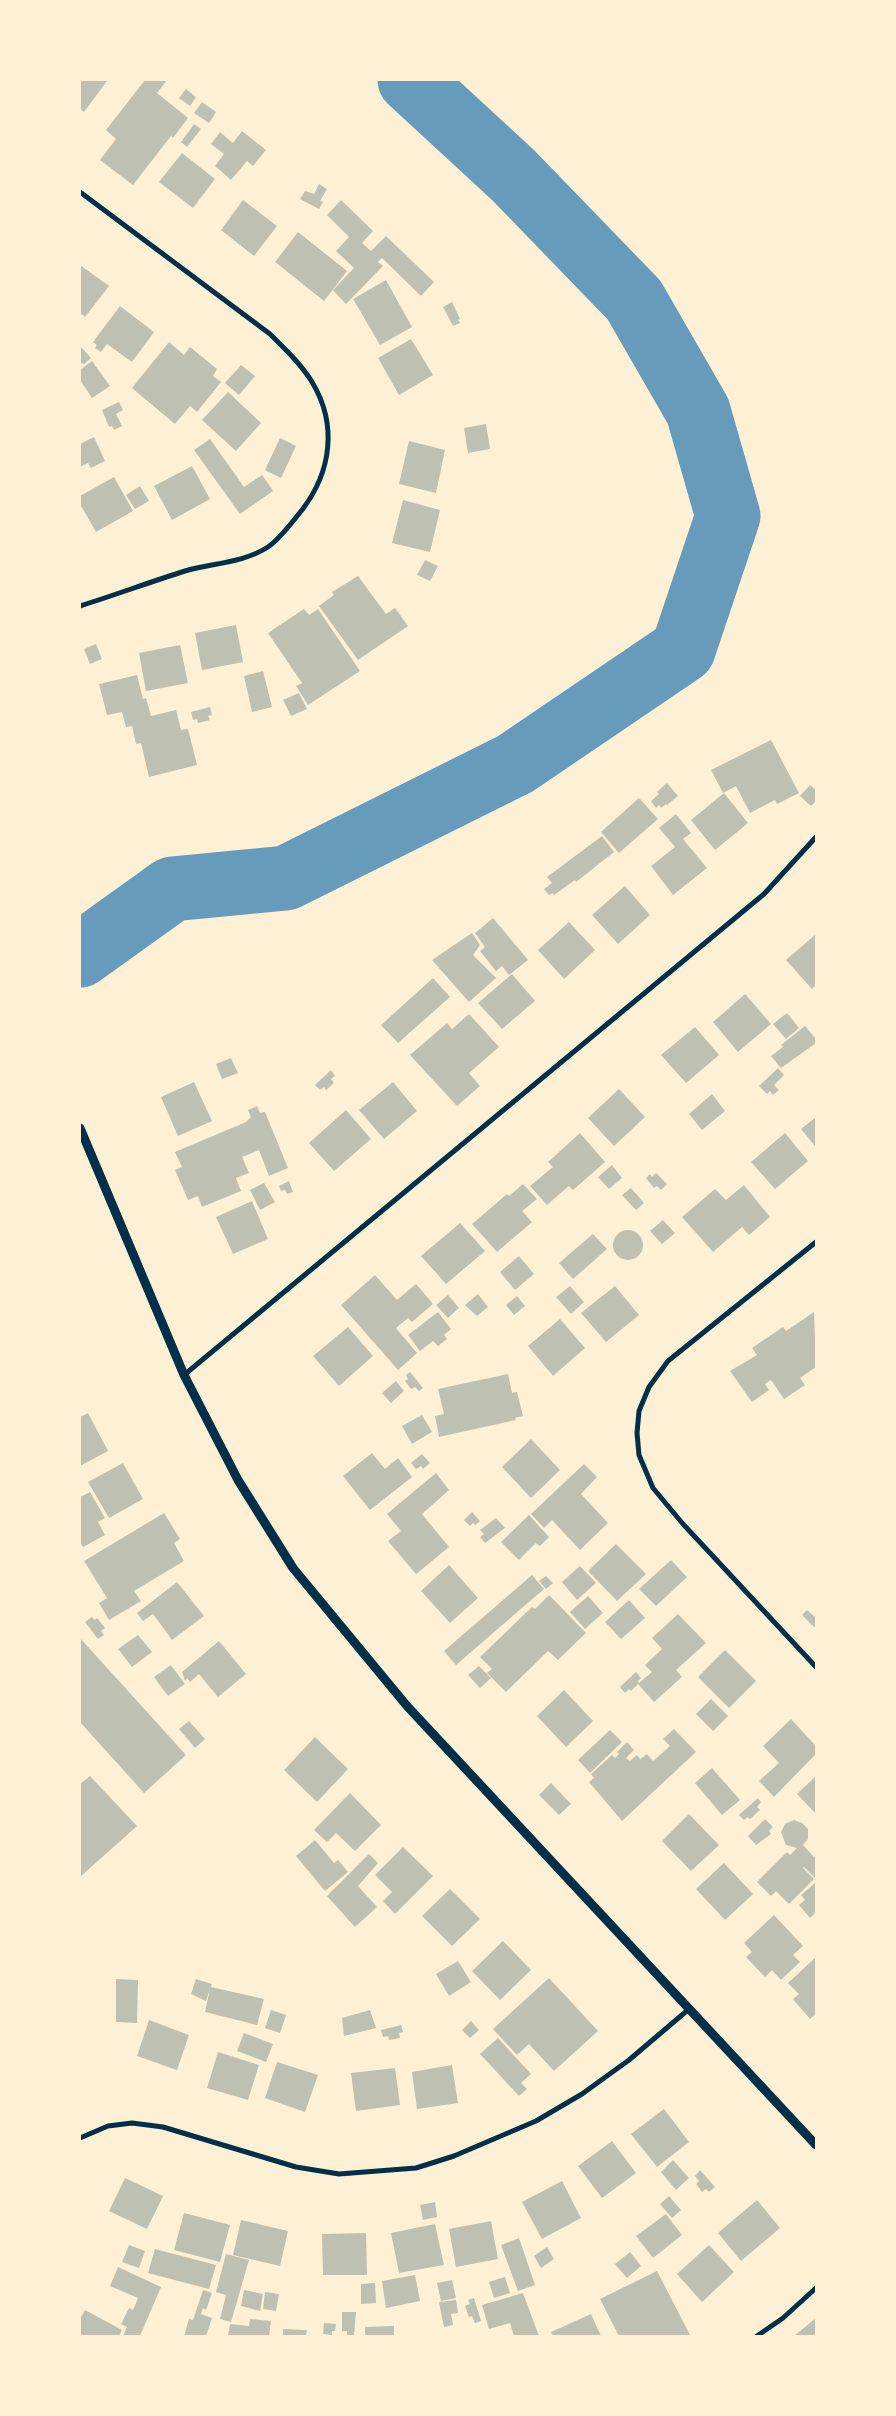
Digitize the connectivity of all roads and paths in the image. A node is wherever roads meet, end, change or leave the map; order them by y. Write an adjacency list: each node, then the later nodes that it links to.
1 (80, 192): 2 (street)
2 (80, 606)
3 (816, 837): 6 (street)
4 (80, 1128): 6 (street)
5 (816, 1242): 7 (street)
6 (184, 1375): 8 (street)
7 (816, 1667)
8 (690, 2008): 9 (street); 10 (street)
9 (80, 2138)
10 (816, 2145)
11 (816, 2288): 12 (street)
12 (757, 2336)

